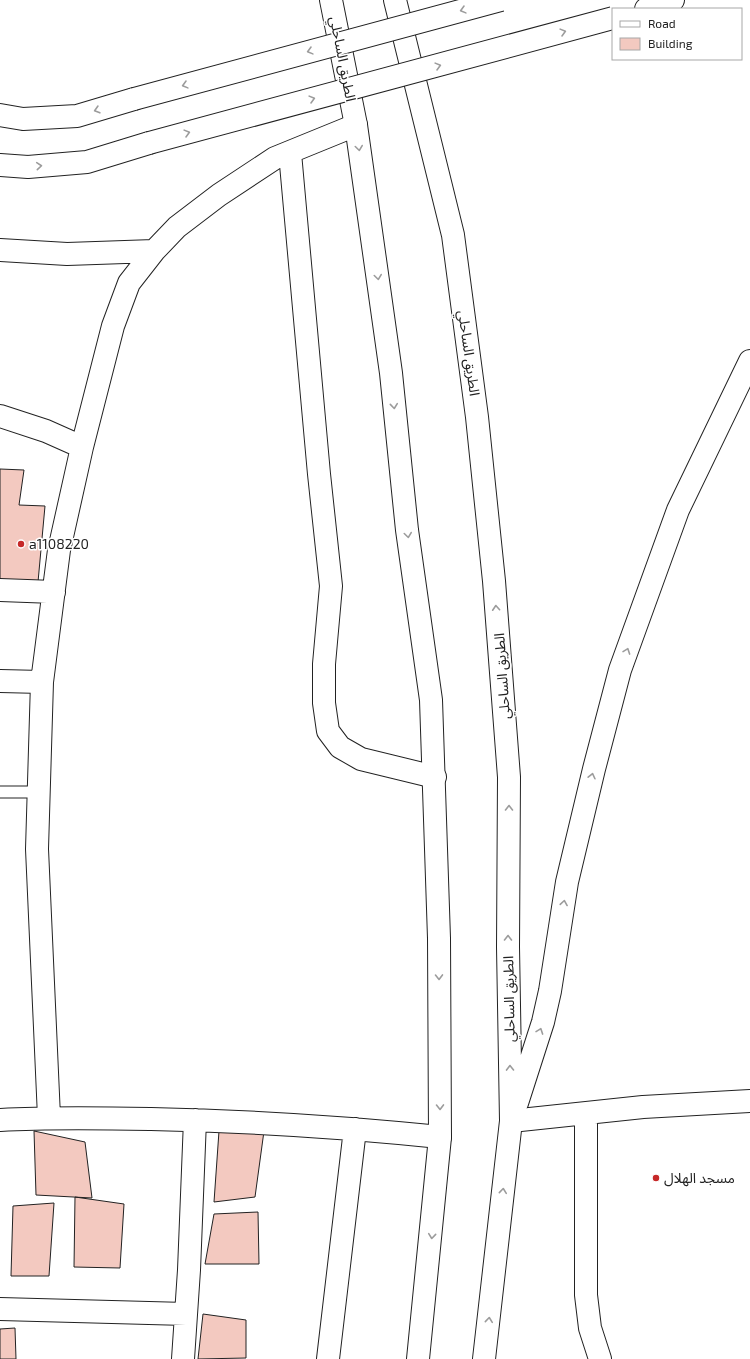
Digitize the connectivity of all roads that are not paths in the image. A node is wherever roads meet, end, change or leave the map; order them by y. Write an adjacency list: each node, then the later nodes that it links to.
1 (331, 0): 8 (main road, الطريق الساحلي)
2 (396, 0): 28 (main road, الطريق الساحلي, one-way to 2)
3 (501, 0): 7 (main road, one-way to 7, bridge)
4 (673, 0): 5 (main road)
5 (649, 8)
6 (612, 18): 10 (main road, one-way to 6, bridge)
7 (0, 115)
8 (356, 125): 9 (main road); 20 (main road, الطريق الساحلي, one-way to 20)
9 (290, 153): 12 (main road); 20 (main road)
10 (0, 165)
11 (0, 250): 12 (main road)
12 (154, 251): 15 (main road)
13 (750, 361): 28 (main road, one-way to 13)
14 (0, 416): 15 (main road)
15 (82, 447): 17 (main road)
16 (0, 590): 17 (main road)
17 (54, 592): 19 (main road)
18 (0, 681): 19 (main road)
19 (42, 682): 22 (main road)
20 (435, 778): 30 (main road, الطريق الساحلي, one-way to 30)
21 (0, 792): 22 (lane)
22 (39, 792): 25 (main road)
23 (750, 1101): 24 (main road)
24 (586, 1113): 28 (main road); 37 (main road)
25 (49, 1117): 26 (main road); 27 (main road)
26 (0, 1120)
27 (195, 1120): 29 (main road); 32 (main road)
28 (511, 1121): 36 (main road, الطريق الساحلي, one-way to 28)
29 (356, 1128): 30 (main road); 34 (main road)
30 (440, 1138): 35 (main road, الطريق الساحلي, one-way to 35)
31 (0, 1309): 32 (main road)
32 (186, 1314): 33 (main road)
33 (183, 1359)
34 (328, 1359)
35 (418, 1359)
36 (484, 1359)
37 (600, 1359)

